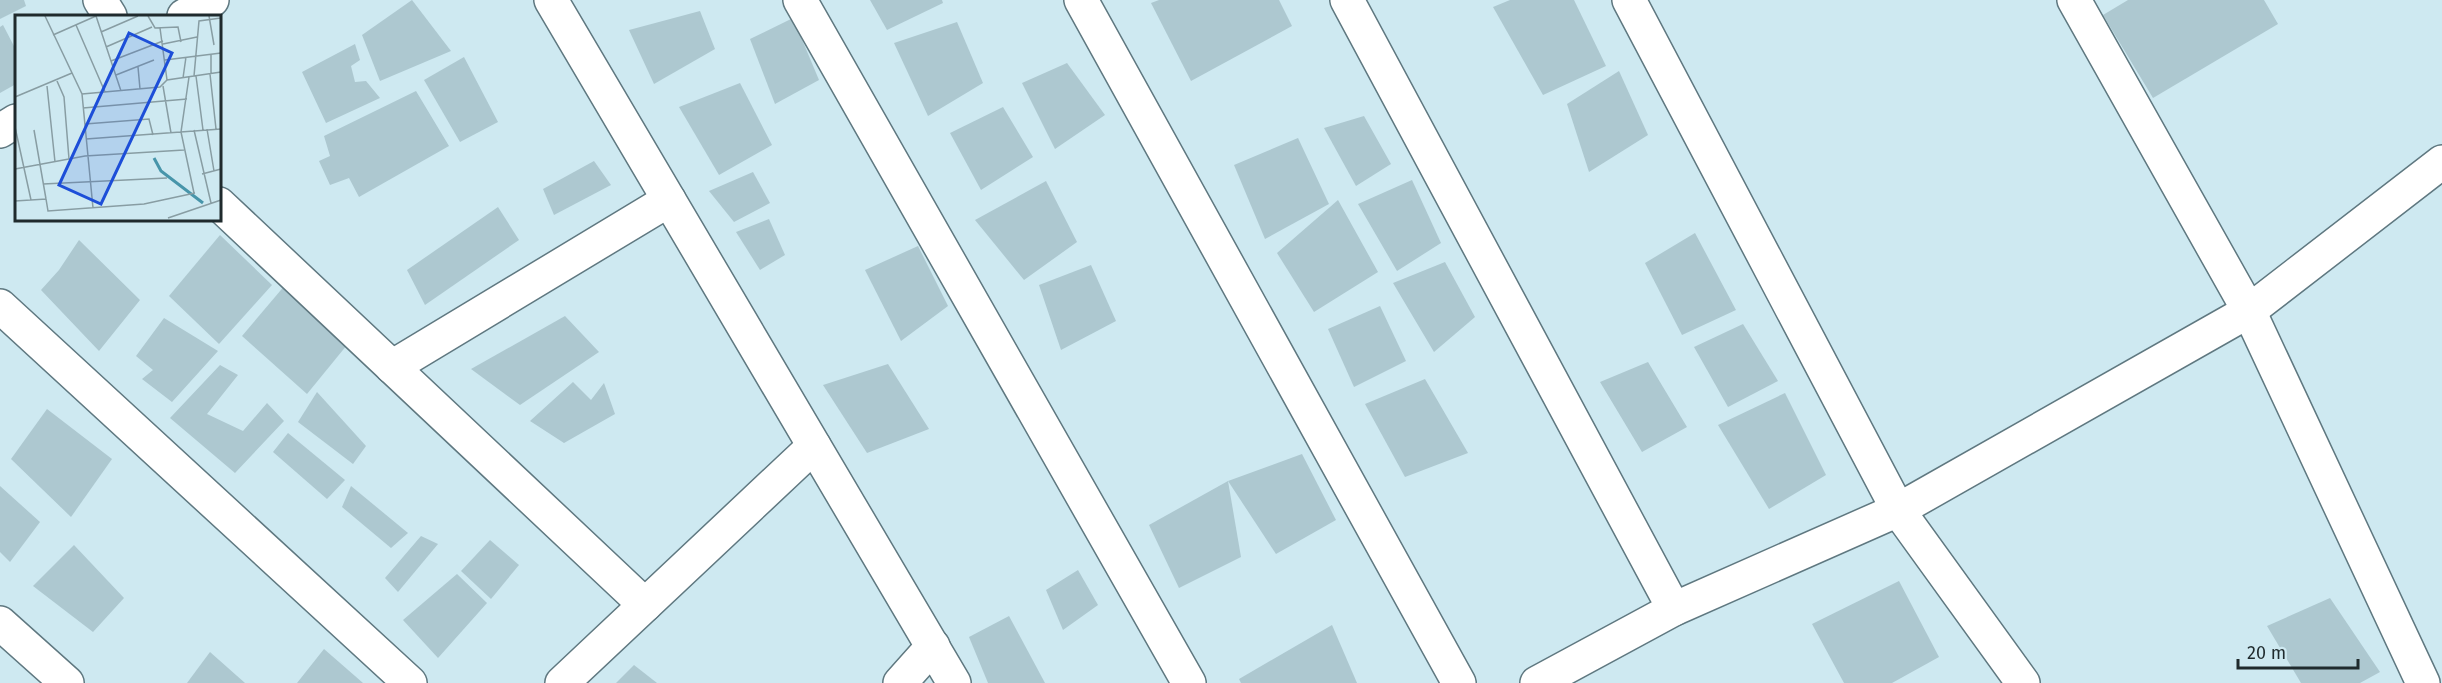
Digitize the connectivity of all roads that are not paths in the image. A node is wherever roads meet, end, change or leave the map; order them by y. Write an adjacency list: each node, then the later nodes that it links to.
1 (100, 0): 9 (street)
2 (212, 0): 10 (street)
3 (551, 0): 14 (street)
4 (800, 0): 30 (street)
5 (1081, 0): 31 (street)
6 (1347, 0): 22 (street)
7 (1629, 0): 20 (street)
8 (2074, 0): 17 (street)
9 (109, 15)
10 (186, 15)
11 (15, 122): 12 (street)
12 (0, 131)
13 (2442, 162): 17 (street)
14 (669, 200): 18 (street); 19 (street)
15 (220, 205): 18 (street)
16 (0, 306): 26 (street)
17 (2249, 311): 20 (street); 34 (street)
18 (392, 367): 21 (street)
19 (814, 446): 21 (street); 24 (street)
20 (1898, 510): 22 (street); 33 (street)
21 (645, 605): 27 (street)
22 (1674, 609): 32 (street)
23 (0, 623): 25 (street)
24 (933, 646): 28 (street); 29 (street)
25 (68, 683)
26 (410, 683)
27 (562, 683)
28 (900, 683)
29 (954, 683)
30 (1189, 683)
31 (1459, 683)
32 (1537, 683)
33 (2023, 683)
34 (2423, 683)

